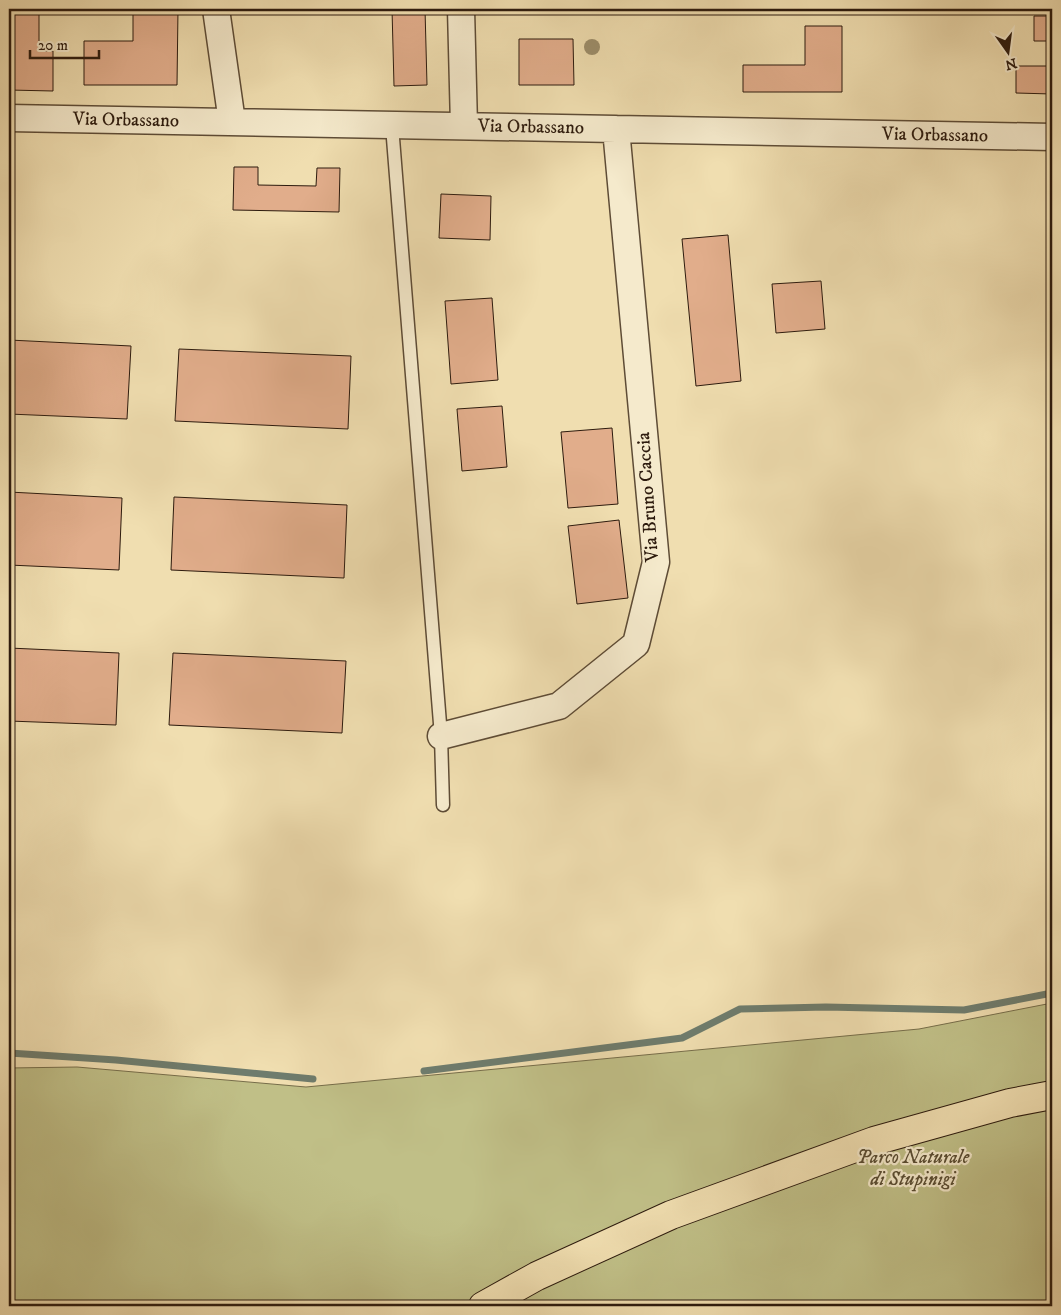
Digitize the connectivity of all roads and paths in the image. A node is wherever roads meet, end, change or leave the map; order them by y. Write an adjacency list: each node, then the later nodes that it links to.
1 (216, 9): 4 (street)
2 (461, 9): 6 (street)
3 (9, 118): 4 (street, Via Orbassano)
4 (232, 122): 5 (street, Via Orbassano)
5 (392, 126): 6 (street, Via Orbassano); 9 (lane)
6 (464, 126): 7 (street, Via Orbassano)
7 (616, 129): 8 (street, Via Orbassano); 9 (street, Via Bruno Caccia)
8 (1052, 137)
9 (441, 736): 10 (lane)
10 (443, 804)
11 (1052, 1094): 12 (main road)
12 (483, 1306)

